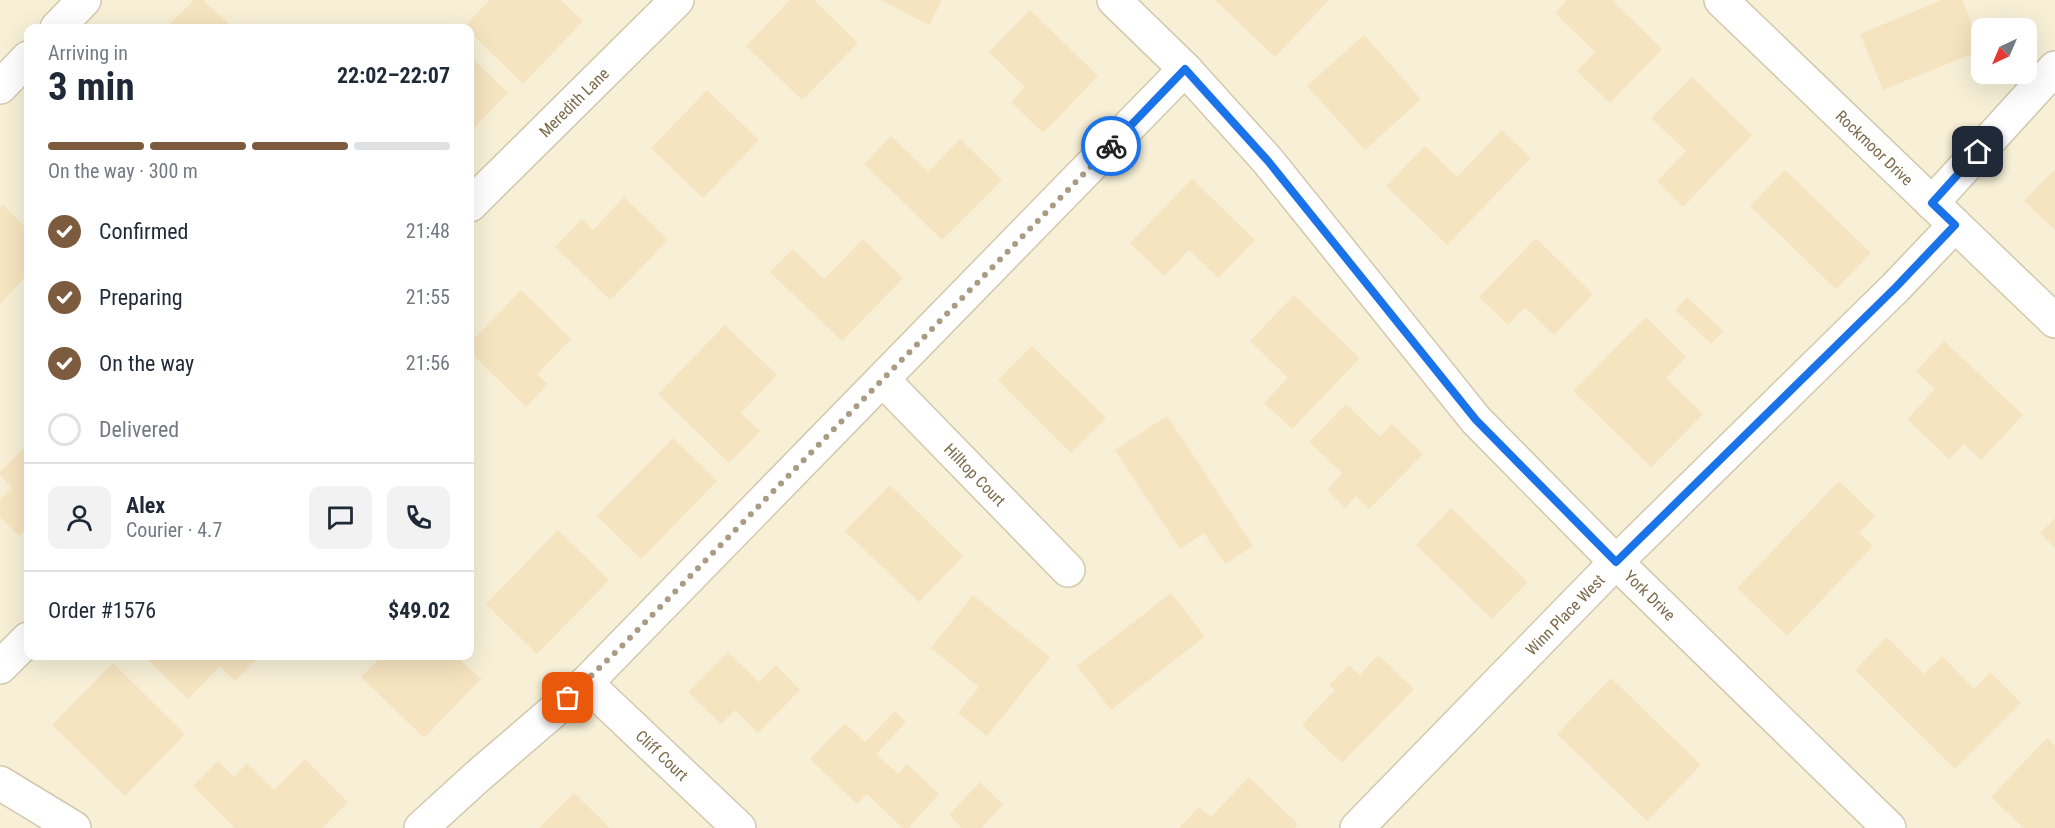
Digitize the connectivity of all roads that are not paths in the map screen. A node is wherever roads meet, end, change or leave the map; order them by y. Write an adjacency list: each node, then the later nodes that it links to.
1 (84, 0): 5 (street)
2 (677, 0): 10 (street, Meredith Lane)
3 (1114, 0): 8 (street, York Drive)
4 (1721, 0): 11 (street, Rockmoor Drive)
5 (61, 24)
6 (24, 62): 9 (street)
7 (2055, 68): 11 (street, Winn Place West)
8 (1185, 69): 13 (street); 14 (street, York Drive)
9 (0, 87)
10 (474, 201)
11 (1944, 214): 12 (street, Rockmoor Drive); 14 (street, Winn Place West)
12 (2055, 321)
13 (883, 380): 15 (street, Hilltop Court); 18 (street)
14 (1616, 562): 23 (street, Winn Place West); 24 (street, York Drive)
15 (1068, 570)
16 (24, 643): 17 (street)
17 (0, 667)
18 (586, 683): 21 (street); 22 (street, Cliff Court)
19 (0, 783): 20 (street)
20 (74, 828)
21 (421, 828)
22 (740, 828)
23 (1358, 828)
24 (1889, 828)

